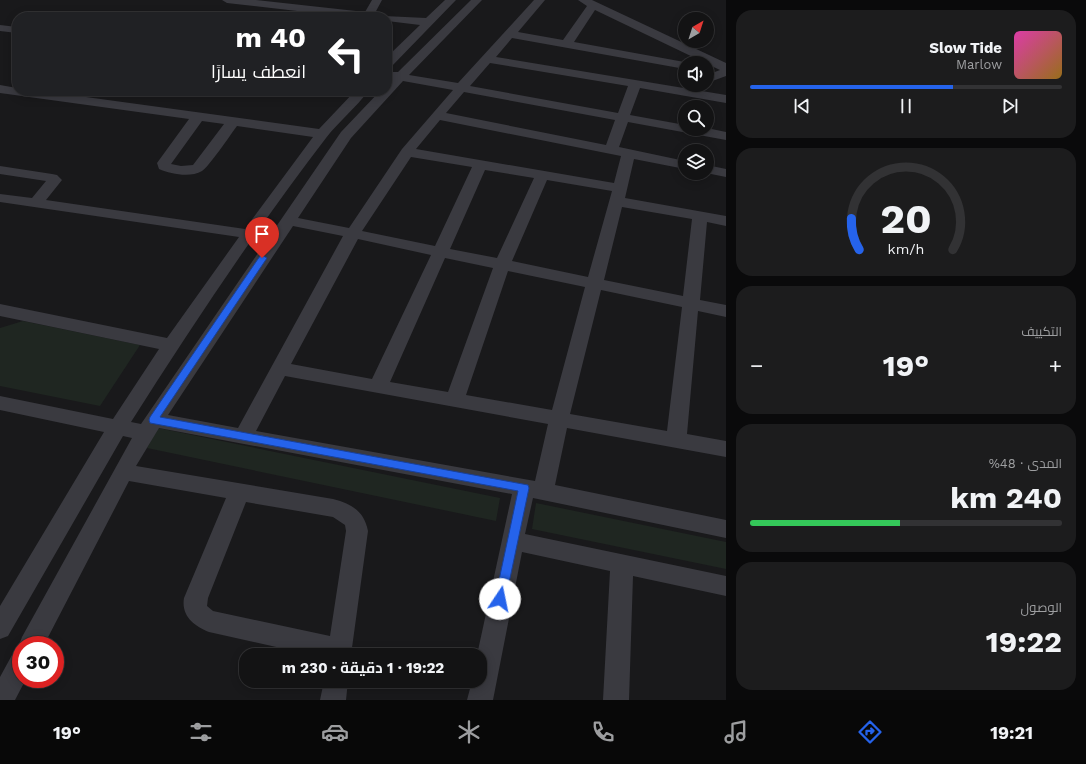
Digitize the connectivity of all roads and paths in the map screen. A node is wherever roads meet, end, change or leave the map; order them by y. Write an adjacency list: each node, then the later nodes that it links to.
1 (227, 0): 6 (street)
2 (377, 0): 9 (street)
3 (451, 0): 11 (street)
4 (477, 0): 22 (street)
5 (540, 0): 14 (street)
6 (261, 2): 8 (street)
7 (588, 2): 15 (street); 19 (street)
8 (341, 12)
9 (374, 12)
10 (392, 18): 11 (street)
11 (429, 22): 16 (street)
12 (0, 28): 13 (street)
13 (12, 29)
14 (510, 34): 15 (street); 17 (street)
15 (567, 43): 18 (street)
16 (392, 59)
17 (487, 59): 24 (street); 25 (street)
18 (678, 64)
19 (726, 68)
20 (714, 69): 21 (street)
21 (726, 72): 23 (street)
22 (394, 75): 25 (street)
23 (714, 76)
24 (635, 85): 29 (street); 36 (street)
25 (461, 88): 34 (street); 36 (street)
26 (0, 89): 28 (street)
27 (678, 90): 29 (street)
28 (12, 91)
29 (675, 91): 33 (street)
30 (50, 96): 35 (street)
31 (357, 96): 39 (street)
32 (377, 96): 55 (street)
33 (726, 99)
34 (437, 115): 42 (street); 43 (street)
35 (198, 117): 37 (street); 37 (street)
36 (624, 118): 38 (street); 42 (street)
37 (233, 122): 39 (street)
38 (678, 128)
39 (322, 134): 57 (street)
40 (714, 134): 41 (street)
41 (726, 136)
42 (611, 150): 44 (street)
43 (407, 152): 46 (street); 58 (street)
44 (629, 153): 45 (street); 51 (street)
45 (678, 163)
46 (480, 165): 50 (street); 59 (street)
47 (0, 170): 53 (street)
48 (714, 170): 49 (street)
49 (726, 173)
50 (542, 175): 51 (street); 60 (street)
51 (618, 195): 54 (street); 61 (street)
52 (0, 198): 53 (street)
53 (36, 204): 57 (street)
54 (700, 216): 56 (street); 62 (street)
55 (288, 220): 58 (street); 71 (street)
56 (726, 221)
57 (249, 234): 65 (street)
58 (353, 234): 59 (street); 66 (street)
59 (440, 252): 60 (street); 67 (street)
60 (502, 265): 61 (street); 68 (street)
61 (594, 284): 62 (street); 70 (street)
62 (691, 304): 64 (street); 74 (street)
63 (0, 310): 65 (street)
64 (726, 312)
65 (172, 345): 72 (street)
66 (280, 369): 67 (street); 73 (street)
67 (378, 386): 68 (street)
68 (455, 400): 70 (street)
69 (0, 403): 72 (street)
70 (559, 419): 74 (street); 78 (street)
71 (150, 426): 72 (street); 73 (street); 77 (street)
72 (117, 428): 75 (street)
73 (243, 437): 78 (street)
74 (676, 440): 76 (street)
75 (103, 450): 77 (street); 84 (street)
76 (726, 450)
77 (128, 464): 79 (street); 85 (street)
78 (534, 489): 80 (street); 81 (street)
79 (239, 492): 86 (street); 87 (street)
80 (726, 529)
81 (512, 541): 82 (street); 92 (street)
82 (622, 564): 83 (street); 93 (street)
83 (726, 586)
84 (0, 628)
85 (36, 636)
86 (320, 648)
87 (341, 648)
88 (12, 680): 90 (street)
89 (335, 688): 91 (street)
90 (1, 700)
91 (333, 700)
92 (480, 700)
93 (616, 700)

